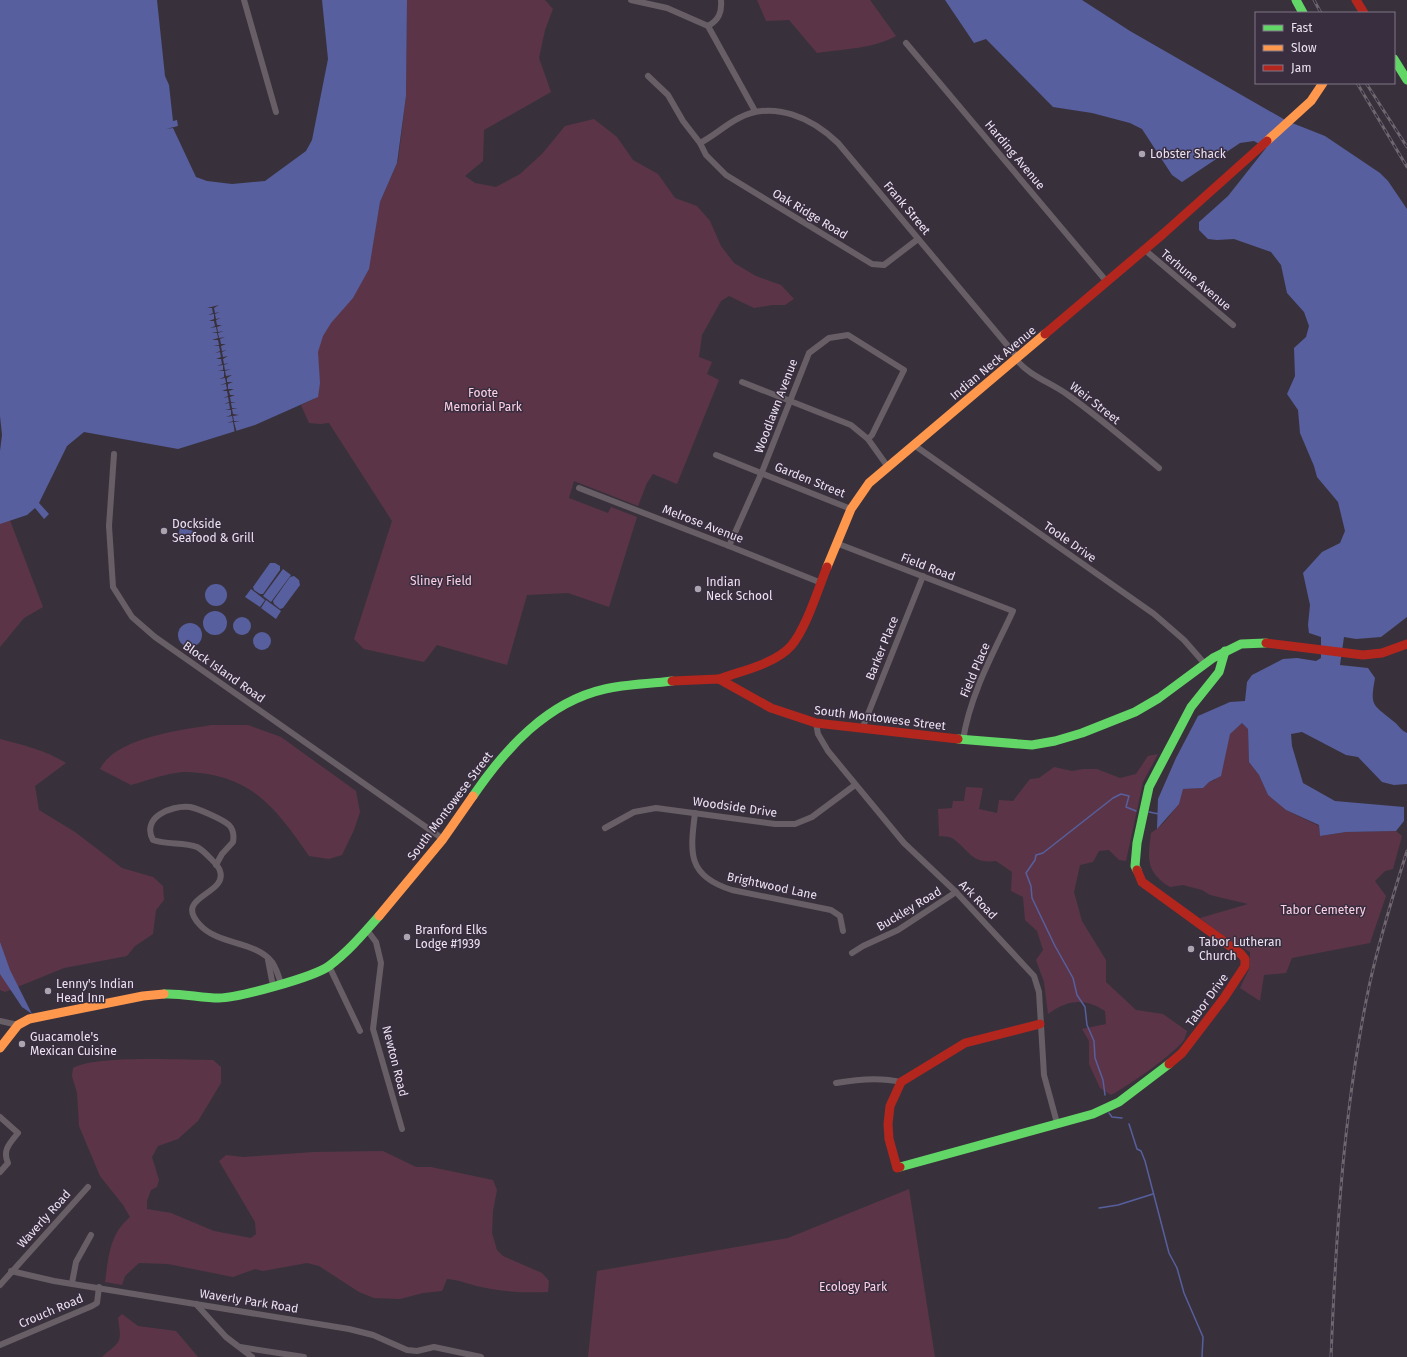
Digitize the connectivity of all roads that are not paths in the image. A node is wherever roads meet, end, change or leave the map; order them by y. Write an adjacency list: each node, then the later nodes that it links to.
1 (244, 0): 15 (street)
2 (631, 0): 8 (street)
3 (721, 0): 8 (street)
4 (1296, 0): 6 (street)
5 (1356, 0): 7 (street)
6 (1302, 12)
7 (1363, 12)
8 (708, 26): 14 (street)
9 (906, 43): 19 (street, Harding Avenue)
10 (1395, 61): 12 (street)
11 (648, 76): 16 (street, Oak Ridge Road)
12 (1407, 80)
13 (1322, 84): 18 (street, Indian Neck Avenue)
14 (755, 111): 16 (street); 17 (street, Frank Street)
15 (276, 112)
16 (700, 143): 17 (street, Oak Ridge Road)
17 (918, 239): 21 (street, Frank Street)
18 (1145, 250): 19 (street, Indian Neck Avenue); 20 (street, Terhune Avenue)
19 (1107, 282): 21 (street, Indian Neck Avenue)
20 (1233, 325)
21 (1017, 359): 25 (street, Indian Neck Avenue); 29 (street, Weir Street)
22 (742, 382): 23 (street)
23 (791, 401): 24 (street); 24 (street, Woodlawn Avenue); 30 (street, Woodlawn Avenue)
24 (868, 440): 28 (street)
25 (914, 445): 28 (street, Indian Neck Avenue); 40 (street, Toole Drive)
26 (114, 454): 48 (street, Block Island Road)
27 (716, 455): 30 (street, Garden Street)
28 (888, 467): 32 (street, Indian Neck Avenue)
29 (1158, 468)
30 (762, 472): 32 (street, Garden Street); 34 (street, Woodlawn Avenue)
31 (579, 488): 34 (street, Melrose Avenue)
32 (851, 509): 33 (street, Indian Neck Avenue)
33 (836, 543): 35 (street, Field Road); 36 (street, Indian Neck Avenue)
34 (730, 546): 36 (street, Melrose Avenue)
35 (923, 576): 37 (street, Field Road); 43 (street, Barker Place)
36 (820, 582): 41 (street, Indian Neck Avenue)
37 (1013, 611): 44 (street, Field Place)
38 (1407, 644): 39 (street, South Montowese Street)
39 (1225, 651): 40 (street, South Montowese Street); 64 (street, Tabor Drive)
40 (1205, 664): 44 (street, South Montowese Street)
41 (719, 679): 42 (street, South Montowese Street); 48 (street, South Montowese Street)
42 (816, 723): 43 (street, South Montowese Street); 45 (street, Ark Road)
43 (862, 729): 44 (street, South Montowese Street)
44 (963, 740)
45 (854, 784): 46 (street, Woodside Drive); 50 (street, Ark Road)
46 (695, 813): 47 (street, Woodside Drive); 52 (street, Brightwood Lane)
47 (605, 828)
48 (443, 839): 51 (street, South Montowese Street)
49 (216, 865): 49 (street); 55 (street)
50 (956, 892): 53 (street, Buckley Road); 57 (street, Ark Road)
51 (367, 930): 54 (street, South Montowese Street); 65 (street, Newton Road)
52 (843, 931)
53 (852, 953)
54 (329, 966): 55 (street, South Montowese Street); 59 (street)
55 (277, 985): 58 (street, South Montowese Street)
56 (0, 1021): 58 (street)
57 (1040, 1024): 61 (street); 64 (street, Ark Road)
58 (18, 1025): 60 (street)
59 (360, 1031)
60 (0, 1048)
61 (901, 1082): 62 (street); 64 (street, Tabor Drive)
62 (836, 1083)
63 (0, 1117): 66 (street)
64 (1057, 1123)
65 (402, 1129)
66 (0, 1172)
67 (88, 1187): 69 (street, Waverly Road)
68 (91, 1235): 70 (street)
69 (11, 1272): 70 (street, Waverly Park Road); 71 (street, Waverly Road)
70 (72, 1283): 72 (street, Waverly Park Road)
71 (0, 1285)
72 (99, 1288): 73 (street, Waverly Park Road); 74 (street, Crouch Road)
73 (196, 1304): 75 (street); 78 (street, Waverly Park Road)
74 (0, 1345)
75 (238, 1346): 76 (street); 77 (street)
76 (252, 1357)
77 (304, 1357)
78 (481, 1357)

